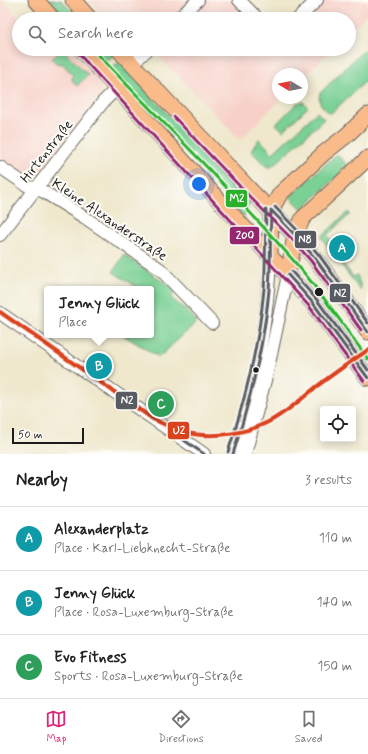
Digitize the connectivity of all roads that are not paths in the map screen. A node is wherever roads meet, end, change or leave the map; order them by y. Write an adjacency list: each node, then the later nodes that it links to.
1 (36, 0): 6 (main road)
2 (73, 0): 7 (main road)
3 (198, 0): 8 (street)
4 (239, 0): 9 (street)
5 (317, 0): 10 (street)
6 (47, 12)
7 (84, 12)
8 (185, 12)
9 (251, 12)
10 (305, 12)
11 (87, 56): 15 (main road)
12 (125, 56): 14 (main road)
13 (141, 56): 14 (street)
14 (132, 64): 20 (main road)
15 (117, 88): 19 (street, Hirtenstraße); 23 (main road)
16 (368, 115): 20 (main road)
17 (368, 158): 22 (main road)
18 (0, 167): 19 (street, Kleine Alexanderstraße)
19 (35, 189): 21 (street, Hirtenstraße); 26 (street, Kleine Alexanderstraße)
20 (271, 210): 22 (main road); 23 (main road)
21 (0, 235)
22 (295, 235): 24 (main road); 27 (main road)
23 (270, 256): 24 (main road); 30 (street)
24 (288, 275): 28 (main road); 31 (street)
25 (0, 312): 29 (street)
26 (212, 323)
27 (368, 332)
28 (368, 378)
29 (204, 454)
30 (233, 454)
31 (245, 454)

